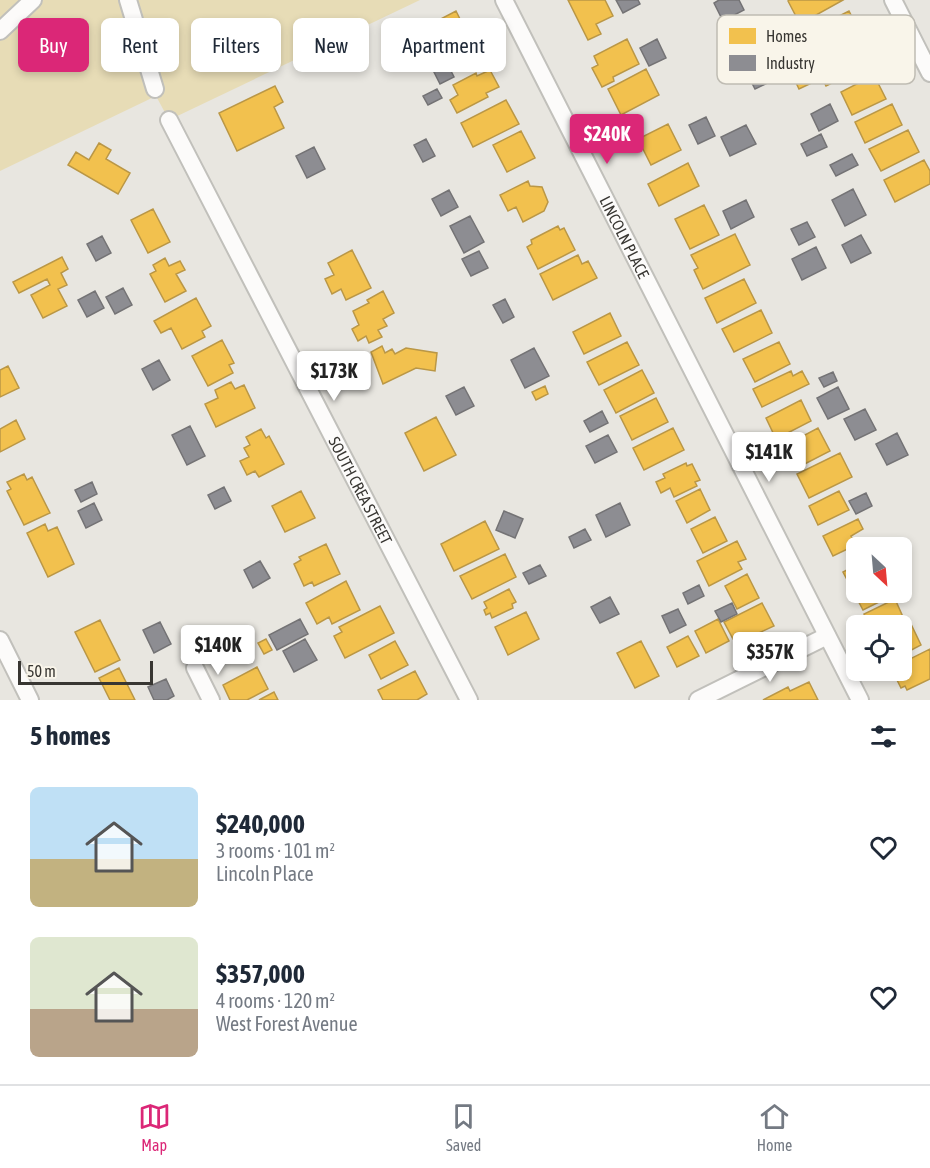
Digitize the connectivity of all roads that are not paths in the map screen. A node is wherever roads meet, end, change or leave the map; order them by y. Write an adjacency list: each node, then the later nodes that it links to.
1 (33, 0): 6 (street)
2 (128, 0): 9 (street)
3 (504, 0): 11 (street, LINCOLN PLACE)
4 (893, 0): 5 (street)
5 (901, 15)
6 (0, 32)
7 (915, 43): 8 (street)
8 (930, 73)
9 (155, 89)
10 (169, 120): 16 (street, SOUTH CREA STREET)
11 (827, 636): 17 (street); 18 (street, LINCOLN PLACE)
12 (0, 640): 14 (street)
13 (195, 668): 15 (street)
14 (30, 700)
15 (211, 700)
16 (469, 700)
17 (698, 700)
18 (860, 700)

